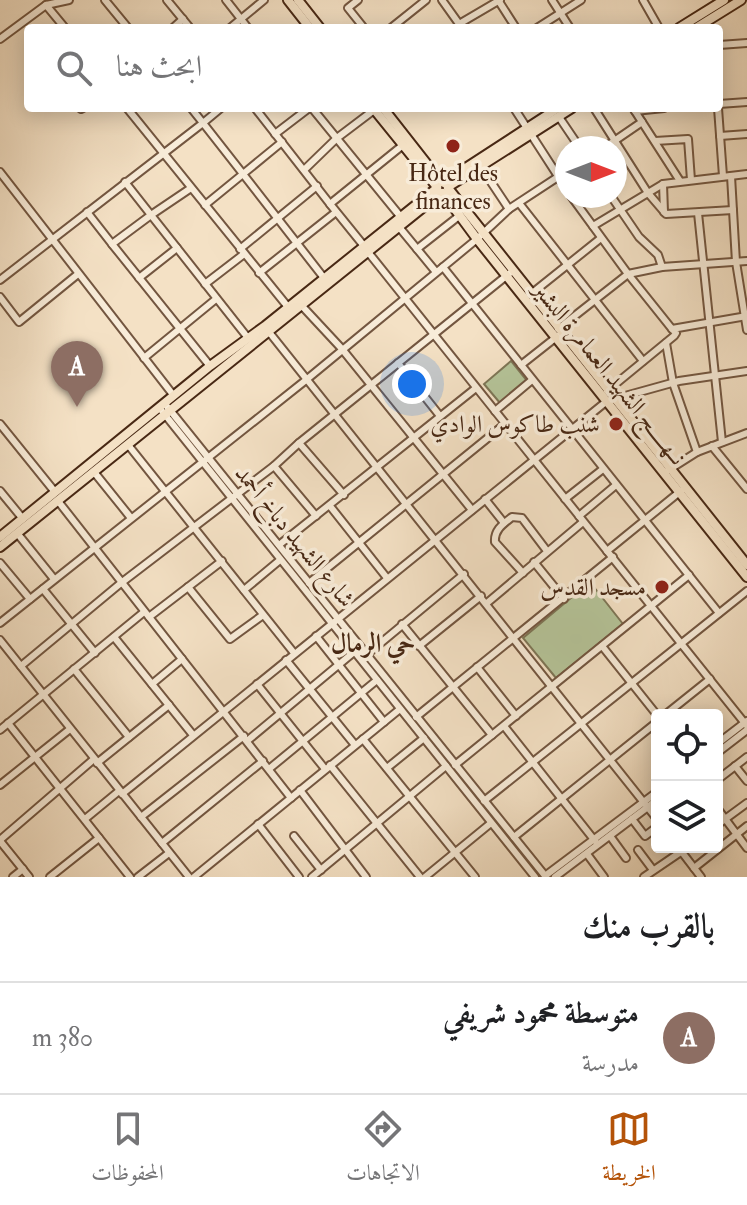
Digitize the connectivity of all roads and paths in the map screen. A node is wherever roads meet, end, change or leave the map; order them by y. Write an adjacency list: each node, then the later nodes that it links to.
1 (69, 0): 17 (street)
2 (105, 0): 22 (street)
3 (167, 0): 19 (street)
4 (226, 0): 20 (street)
5 (264, 0): 20 (street)
6 (288, 0): 27 (main road)
7 (358, 0): 29 (street)
8 (426, 0): 30 (street)
9 (442, 0): 31 (street)
10 (499, 0): 32 (street); 33 (street)
11 (552, 0): 18 (street)
12 (581, 0): 18 (street)
13 (643, 0): 36 (street)
14 (724, 0): 37 (main road)
15 (741, 0): 38 (main road)
16 (300, 1): 28 (main road)
17 (46, 5): 21 (street); 39 (street)
18 (561, 14): 34 (street); 35 (street)
19 (183, 19): 23 (street); 24 (street)
20 (241, 19): 25 (street); 26 (street)
21 (62, 24)
22 (125, 24)
23 (177, 24)
24 (187, 24)
25 (235, 24)
26 (245, 24)
27 (307, 24)
28 (317, 24)
29 (361, 24)
30 (396, 24)
31 (459, 24)
32 (463, 24)
33 (514, 24)
34 (544, 24)
35 (567, 24)
36 (657, 24)
37 (685, 24)
38 (708, 24)
39 (0, 39)
40 (747, 43): 41 (street)
41 (723, 45)
42 (747, 102): 43 (street)
43 (723, 105)
44 (130, 112): 71 (street)
45 (194, 112): 59 (street)
46 (216, 112): 59 (street)
47 (258, 112): 61 (street)
48 (305, 112): 61 (street)
49 (314, 112): 67 (street)
50 (373, 112): 67 (street)
51 (379, 112): 70 (main road)
52 (380, 112): 87 (main road)
53 (517, 112): 60 (street)
54 (559, 112): 60 (main road); 63 (street)
55 (597, 112): 64 (street)
56 (636, 112): 58 (street)
57 (718, 112): 66 (street)
58 (642, 122): 65 (street); 68 (street)
59 (203, 123): 71 (street); 77 (street)
60 (529, 131): 73 (main road); 75 (street); 87 (main road)
61 (275, 134): 69 (street)
62 (747, 134): 66 (street)
63 (573, 136)
64 (612, 136)
65 (622, 136)
66 (720, 136): 80 (street)
67 (337, 138): 74 (street); 79 (street)
68 (655, 141): 82 (street); 83 (street)
69 (282, 142): 74 (street); 77 (street)
70 (403, 145): 79 (street); 87 (main road)
71 (164, 154): 84 (street); 88 (street)
72 (627, 160): 89 (street)
73 (481, 167): 87 (main road); 94 (street)
74 (304, 170): 86 (street)
75 (555, 173)
76 (1, 174): 109 (street)
77 (243, 174): 92 (street); 104 (street)
78 (747, 174): 80 (street)
79 (367, 175): 91 (street); 102 (street)
80 (727, 176): 82 (street); 96 (street)
81 (555, 177): 90 (street)
82 (691, 180): 83 (street)
83 (680, 181): 85 (street)
84 (125, 182): 97 (street); 101 (street)
85 (663, 184): 89 (street); 99 (street)
86 (317, 186): 91 (street); 104 (street)
87 (442, 187): 102 (main road); 103 (main road, نــهـــــج الشهيد العمامرة البشير); 106 (main road); 107 (main road)
88 (191, 188): 92 (street); 101 (street)
89 (648, 193): 95 (street); 99 (street)
90 (519, 203): 94 (street); 118 (street)
91 (330, 204): 98 (street)
92 (205, 205): 115 (street)
93 (580, 208): 105 (street)
94 (509, 209): 107 (street)
95 (620, 209): 105 (street); 121 (street)
96 (733, 210): 100 (street); 117 (street)
97 (87, 212): 109 (street); 111 (street)
98 (336, 212): 110 (street); 113 (street)
99 (664, 212): 100 (street)
100 (698, 213): 119 (street)
101 (151, 215): 111 (street); 112 (street)
102 (400, 216): 113 (main road)
103 (459, 216): 107 (main road, نــهـــــج الشهيد العمامرة البشير); 114 (street)
104 (278, 219): 110 (street); 115 (street)
105 (593, 226): 108 (street)
106 (399, 227): 113 (main road); 114 (street)
107 (480, 236): 120 (street); 124 (main road, نــهـــــج الشهيد العمامرة البشير)
108 (601, 238): 118 (street); 126 (street)
109 (52, 239): 125 (street); 129 (street)
110 (297, 243): 123 (street); 128 (street)
111 (112, 244): 127 (street)
112 (177, 248): 127 (street); 130 (street)
113 (366, 249): 128 (main road); 133 (street); 137 (main road)
114 (417, 249): 122 (street)
115 (242, 252): 123 (street); 130 (street)
116 (747, 261): 117 (street)
117 (736, 262): 119 (street); 139 (street)
118 (568, 264): 131 (street); 135 (street)
119 (702, 265): 121 (street); 140 (street)
120 (443, 267): 122 (street); 136 (street)
121 (662, 267): 126 (street)
122 (436, 272): 133 (street)
123 (259, 273): 138 (street)
124 (509, 273): 131 (main road); 136 (street); 145 (main road, نــهـــــج الشهيد العمامرة البشير)
125 (78, 274): 132 (street); 150 (street)
126 (628, 274): 135 (street); 142 (street)
127 (139, 278): 141 (street)
128 (324, 278): 138 (main road)
129 (0, 280)
130 (205, 284): 134 (street)
131 (531, 294): 145 (main road)
132 (0, 297)
133 (405, 297): 146 (street); 149 (street)
134 (216, 299): 141 (street); 147 (street)
135 (596, 299): 145 (street); 151 (street)
136 (472, 303): 146 (street); 153 (street)
137 (302, 306): 144 (main road); 149 (street)
138 (288, 307): 147 (main road)
139 (745, 316): 140 (street); 143 (street)
140 (708, 323): 142 (street); 156 (street)
141 (180, 328): 150 (street); 154 (street)
142 (672, 329): 148 (street)
143 (747, 330)
144 (269, 332): 157 (street); 164 (main road)
145 (559, 333): 153 (street); 163 (main road, نــهـــــج الشهيد العمامرة البشير)
146 (434, 334): 152 (street); 161 (street)
147 (248, 338): 154 (main road)
148 (666, 343): 151 (street); 159 (street)
149 (342, 349): 157 (street); 160 (street)
150 (144, 358): 162 (street)
151 (643, 361): 163 (street)
152 (398, 363): 160 (street); 167 (street)
153 (521, 365): 158 (street)
154 (210, 366): 162 (main road)
155 (747, 371): 156 (street)
156 (716, 375): 159 (street); 173 (street)
157 (306, 380): 166 (street); 178 (street)
158 (532, 380): 165 (street); 170 (street)
159 (673, 383): 163 (street); 177 (street)
160 (371, 386): 166 (street); 172 (street)
161 (476, 388): 165 (street); 167 (street)
162 (174, 396): 164 (main road)
163 (609, 397): 170 (street); 184 (main road, نــهـــــج الشهيد العمامرة البشير)
164 (165, 409): 175 (main road); 178 (street, شارع الشهيد دباخ أحمد); 193 (main road)
165 (495, 411): 169 (street)
166 (334, 414): 174 (street); 181 (street)
167 (440, 416): 172 (street)
168 (0, 424): 193 (street)
169 (505, 424): 179 (street); 185 (street)
170 (571, 429): 179 (street); 182 (street)
171 (747, 433): 173 (street)
172 (413, 437): 181 (street); 185 (street)
173 (722, 442): 176 (street)
174 (299, 443): 180 (street); 192 (street)
175 (129, 446): 183 (main road); 188 (street)
176 (712, 446): 177 (street); 187 (street)
177 (697, 452): 184 (street)
178 (206, 459): 188 (street); 191 (street, شارع الشهيد دباخ أحمد)
179 (535, 460): 194 (street); 195 (street)
180 (274, 466): 191 (street); 199 (street)
181 (377, 466): 192 (street); 196 (street)
182 (603, 469): 186 (street); 195 (street)
183 (94, 472): 193 (main road); 200 (street)
184 (667, 472): 189 (main road, نــهـــــج الشهيد العمامرة البشير)
185 (442, 474): 196 (street); 198 (street)
186 (616, 485): 202 (street); 203 (street)
187 (747, 489)
188 (166, 490): 200 (street); 205 (street)
189 (682, 490): 203 (street); 216 (main road, نــهـــــج الشهيد العمامرة البشير); 224 (main road, نــهـــــج الشهيد العمامرة البشير)
190 (0, 491): 201 (street)
191 (234, 495): 205 (street); 210 (street, شارع الشهيد دباخ أحمد); 217 (street, شارع الشهيد دباخ أحمد)
192 (344, 495): 197 (street)
193 (56, 496): 201 (main road); 206 (main road); 212 (street)
194 (485, 499): 198 (street); 204 (street)
195 (565, 499): 202 (street)
196 (406, 503): 208 (street); 209 (street)
197 (330, 506): 199 (street); 209 (street)
198 (472, 510): 208 (street)
199 (316, 516): 210 (street)
200 (131, 518): 212 (street)
201 (23, 519): 207 (main road)
202 (581, 519): 213 (street); 214 (street)
203 (645, 521): 214 (street); 223 (street)
204 (504, 523): 213 (street); 221 (street)
205 (194, 526): 218 (street); 227 (street)
206 (17, 533): 211 (main road); 226 (street)
207 (0, 537)
208 (435, 539): 222 (street); 225 (street)
209 (358, 542): 225 (street); 228 (street)
210 (279, 545): 228 (street, شارع الشهيد دباخ أحمد)
211 (0, 547)
212 (93, 547): 226 (street); 227 (street)
213 (547, 551): 219 (street)
214 (607, 551): 215 (street)
215 (613, 557): 235 (street); 237 (street)
216 (745, 559)
217 (280, 560): 231 (street); 241 (street, شارع الشهيد دباخ أحمد)
218 (222, 561): 229 (street); 231 (street)
219 (534, 562): 221 (street); 235 (street)
220 (0, 563): 234 (street)
221 (523, 573): 236 (street)
222 (464, 574): 233 (street); 244 (street)
223 (689, 575): 237 (street); 238 (street)
224 (747, 577)
225 (387, 578): 241 (street)
226 (54, 579): 230 (street)
227 (121, 583): 239 (street); 243 (street)
228 (309, 583): 241 (street, شارع الشهيد دباخ أحمد)
229 (188, 587): 239 (street); 240 (street)
230 (43, 589): 234 (street); 243 (street)
231 (244, 590): 240 (street)
232 (747, 591): 238 (street)
233 (481, 596): 236 (street); 250 (street)
234 (30, 599): 242 (street)
235 (564, 599): 247 (street)
236 (487, 603): 247 (street)
237 (652, 605): 249 (street); 251 (street)
238 (719, 613): 249 (street)
239 (147, 615): 246 (street); 256 (street)
240 (263, 615): 254 (street)
241 (335, 621): 245 (street); 252 (street, شارع الشهيد دباخ أحمد); 255 (street, شارع الشهيد دباخ أحمد)
242 (0, 623)
243 (72, 624): 253 (street); 259 (street)
244 (402, 624): 250 (street); 255 (street)
245 (316, 636): 254 (street); 258 (street)
246 (114, 637): 253 (street); 265 (street)
247 (515, 638): 260 (street); 267 (street)
248 (0, 640): 259 (street)
249 (681, 643): 262 (street); 264 (street)
250 (419, 646): 268 (street)
251 (602, 646): 264 (street); 267 (street)
252 (354, 652): 255 (street, شارع الشهيد دباخ أحمد); 258 (street)
253 (95, 653): 261 (street)
254 (294, 653): 257 (street)
255 (363, 657): 263 (street, شارع الشهيد دباخ أحمد); 279 (street, شارع الشهيد دباخ أحمد)
256 (182, 659): 265 (street); 276 (street)
257 (286, 660): 266 (street); 269 (street)
258 (339, 665): 269 (street); 270 (street)
259 (21, 666): 271 (street)
260 (477, 667): 268 (street); 278 (street)
261 (74, 669): 271 (street); 291 (street)
262 (710, 679): 275 (street); 284 (street)
263 (377, 680): 270 (street); 273 (street, شارع الشهيد دباخ أحمد)
264 (631, 682): 274 (street); 283 (street)
265 (152, 684): 272 (street)
266 (257, 684): 276 (street); 277 (street)
267 (553, 686): 278 (street); 283 (street)
268 (452, 687): 279 (street); 290 (street)
269 (309, 690): 277 (street); 280 (street)
270 (361, 693): 280 (street); 281 (street)
271 (43, 695): 282 (street); 287 (street)
272 (169, 705): 289 (street); 291 (street)
273 (400, 709): 281 (street); 293 (street, شارع الشهيد دباخ أحمد)
274 (652, 709)
275 (672, 709)
276 (224, 710): 289 (street); 292 (street)
277 (280, 713): 292 (street); 296 (street)
278 (516, 716): 285 (street)
279 (416, 717): 305 (street, شارع الشهيد دباخ أحمد)
280 (332, 718): 296 (street); 297 (street)
281 (384, 722): 294 (street)
282 (8, 723): 288 (street); 299 (street)
283 (582, 723): 301 (street); 304 (street)
284 (746, 725): 295 (street); 298 (street)
285 (504, 726): 290 (street); 304 (street)
286 (651, 727): 301 (street)
287 (70, 729): 299 (street); 302 (street)
288 (0, 730)
289 (193, 735): 316 (street)
290 (492, 735): 305 (street)
291 (129, 737): 302 (street)
292 (245, 738): 303 (street); 327 (street)
293 (424, 738): 306 (street, شارع الشهيد دباخ أحمد); 309 (street)
294 (363, 739): 297 (street); 309 (street)
295 (723, 740)
296 (303, 741): 308 (street); 310 (street)
297 (355, 745): 308 (street)
298 (723, 747)
299 (35, 757): 313 (street); 314 (street)
300 (747, 757): 307 (street)
301 (610, 760): 319 (street); 324 (street)
302 (95, 761): 314 (street); 316 (street)
303 (263, 761): 310 (street); 343 (street)
304 (533, 762): 319 (street); 321 (street)
305 (455, 765): 321 (street, شارع الشهيد دباخ أحمد)
306 (446, 766): 317 (street); 332 (street, شارع الشهيد دباخ أحمد)
307 (735, 766): 311 (street); 312 (street)
308 (328, 767): 315 (street); 331 (street)
309 (387, 768): 317 (street)
310 (269, 769): 318 (street)
311 (723, 775)
312 (747, 781)
313 (0, 785)
314 (59, 787): 328 (street); 341 (street)
315 (300, 790): 318 (street); 345 (street)
316 (120, 792): 327 (street); 328 (street)
317 (410, 796): 331 (street); 347 (street)
318 (291, 798): 333 (street)
319 (562, 798): 339 (street); 342 (street)
320 (651, 799): 324 (street)
321 (484, 801): 339 (street, شارع الشهيد دباخ أحمد)
322 (651, 803): 324 (street)
323 (747, 803): 330 (street)
324 (646, 805): 325 (street); 329 (street); 342 (street)
325 (651, 811)
326 (723, 816): 330 (street)
327 (141, 817): 343 (street)
328 (85, 819): 340 (street)
329 (632, 819): 335 (street); 338 (street)
330 (725, 819): 336 (street)
331 (377, 823): 345 (street); 366 (street)
332 (491, 823): 347 (street); 368 (street, شارع الشهيد دباخ أحمد)
333 (258, 824): 362 (street); 363 (street)
334 (747, 826): 336 (street)
335 (651, 832)
336 (737, 834): 344 (street); 353 (street)
337 (294, 836): 355 (street)
338 (610, 836): 351 (street); 352 (street)
339 (514, 837): 369 (street, شارع الشهيد دباخ أحمد)
340 (99, 838): 359 (street); 360 (street)
341 (0, 841): 354 (street)
342 (595, 841): 369 (street)
343 (162, 843): 348 (street)
344 (747, 848)
345 (346, 850): 355 (street); 365 (street)
346 (638, 850): 356 (street)
347 (455, 852): 366 (street); 367 (street)
348 (169, 853): 361 (street); 362 (street)
349 (676, 853): 356 (street)
350 (685, 853): 353 (street)
351 (587, 854): 370 (street); 371 (street)
352 (626, 858)
353 (694, 868): 373 (street)
354 (23, 869): 357 (street); 358 (street)
355 (321, 870): 364 (street)
356 (653, 870): 372 (street)
357 (13, 877)
358 (29, 877)
359 (50, 877)
360 (130, 877)
361 (138, 877)
362 (192, 877)
363 (299, 877)
364 (312, 877)
365 (366, 877)
366 (423, 877)
367 (475, 877)
368 (535, 877)
369 (545, 877)
370 (555, 877)
371 (604, 877)
372 (644, 877)
373 (700, 877)

